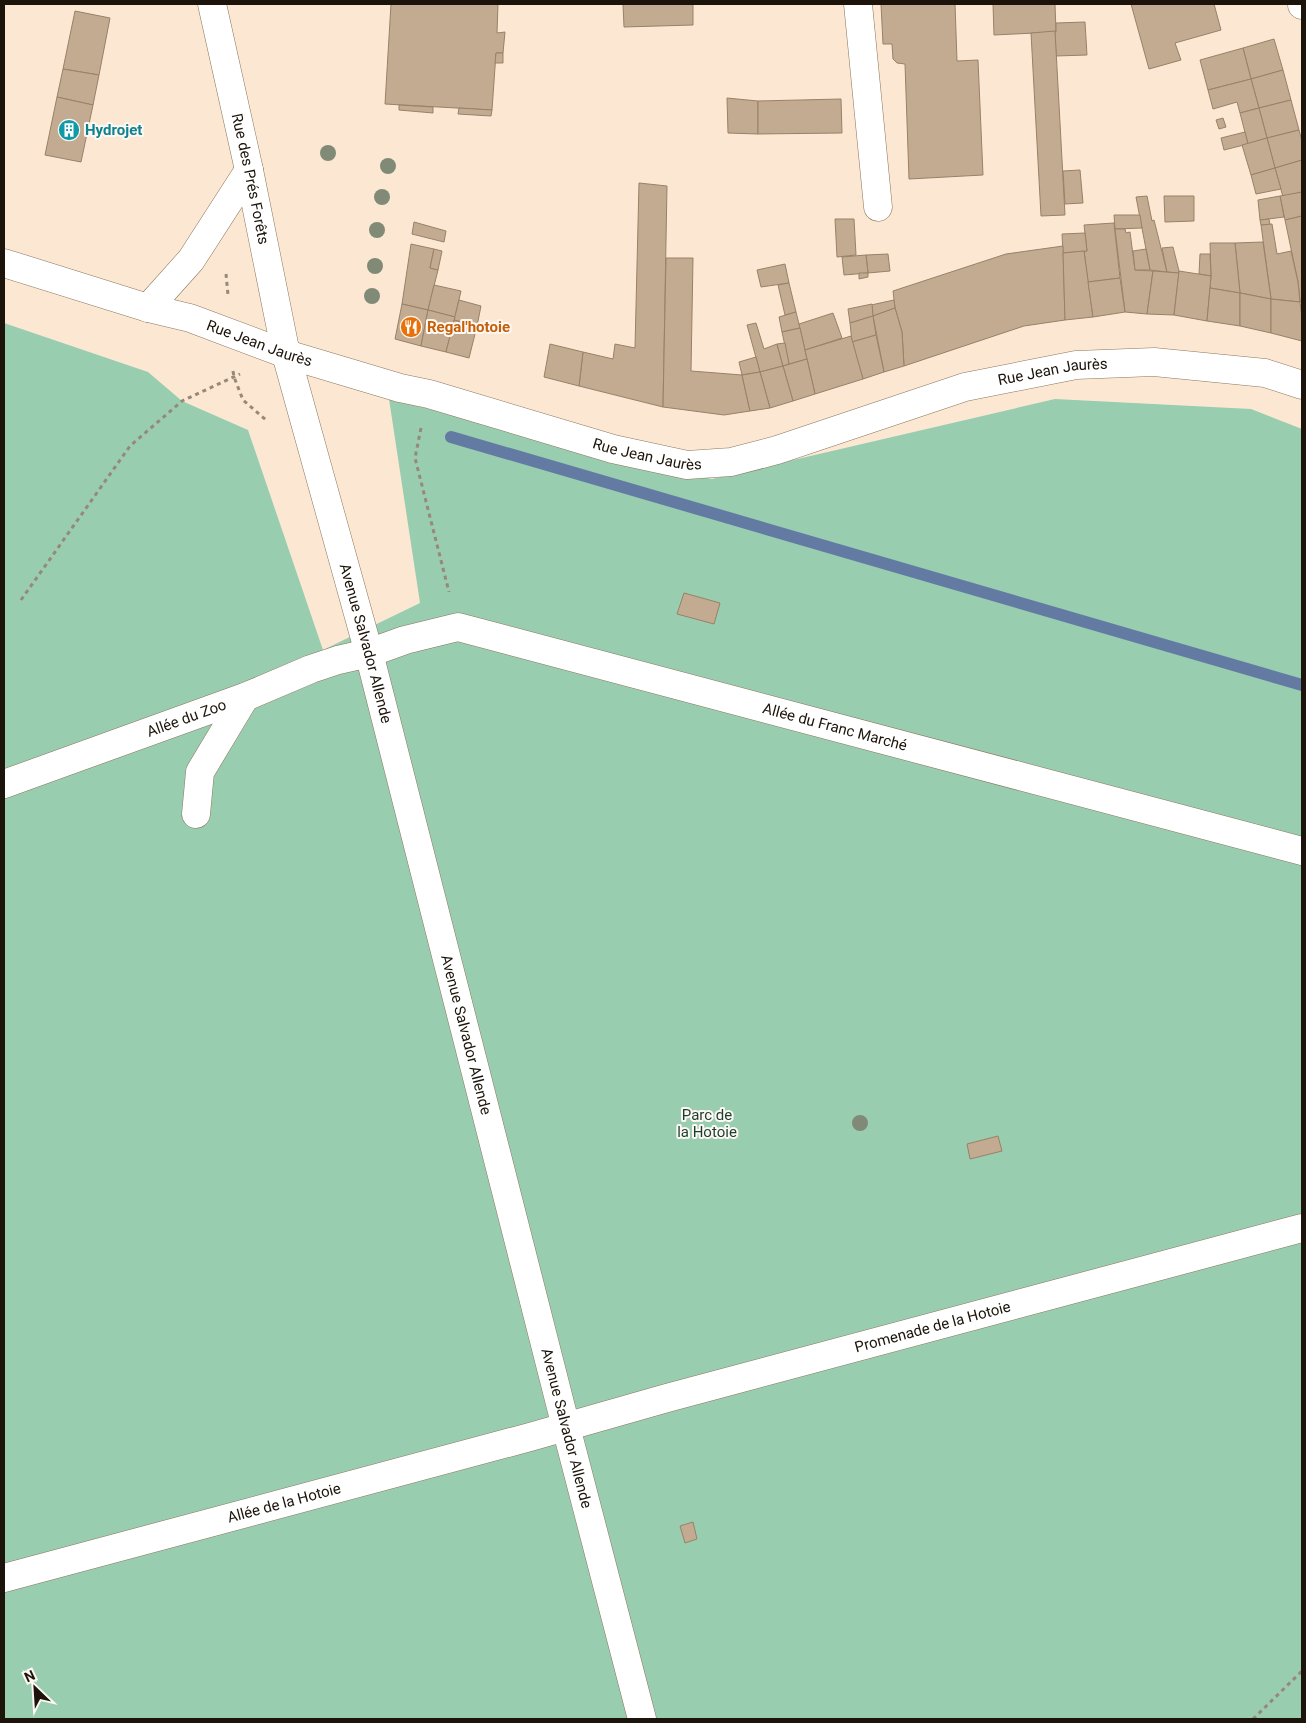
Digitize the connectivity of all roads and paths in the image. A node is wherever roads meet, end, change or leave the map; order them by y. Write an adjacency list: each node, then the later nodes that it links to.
1 (212, 4): 3 (street, Rue des Prés Forêts)
2 (858, 4): 4 (street)
3 (249, 170): 6 (street); 7 (street, Rue des Prés Forêts)
4 (878, 207)
5 (4, 263): 6 (street, Rue Jean Jaurès)
6 (148, 308): 7 (street, Rue Jean Jaurès)
7 (286, 354): 9 (street, Rue Jean Jaurès); 10 (path); 12 (street, Avenue Salvador Allende)
8 (1302, 385): 9 (street, Rue Jean Jaurès)
9 (429, 394): 11 (path)
10 (21, 600)
11 (458, 627): 12 (street, Allée du Franc Marché); 16 (street, Allée du Franc Marché)
12 (369, 654): 13 (street, Allée du Zoo); 18 (street, Avenue Salvador Allende)
13 (245, 697): 14 (street, Allée du Zoo); 15 (street)
14 (4, 784)
15 (196, 814)
16 (1302, 851)
17 (1302, 1228): 18 (street, Promenade de la Hotoie)
18 (566, 1427): 19 (street, Allée de la Hotoie); 21 (street, Avenue Salvador Allende)
19 (4, 1578)
20 (1302, 1670): 22 (path)
21 (642, 1719)
22 (1253, 1719)

